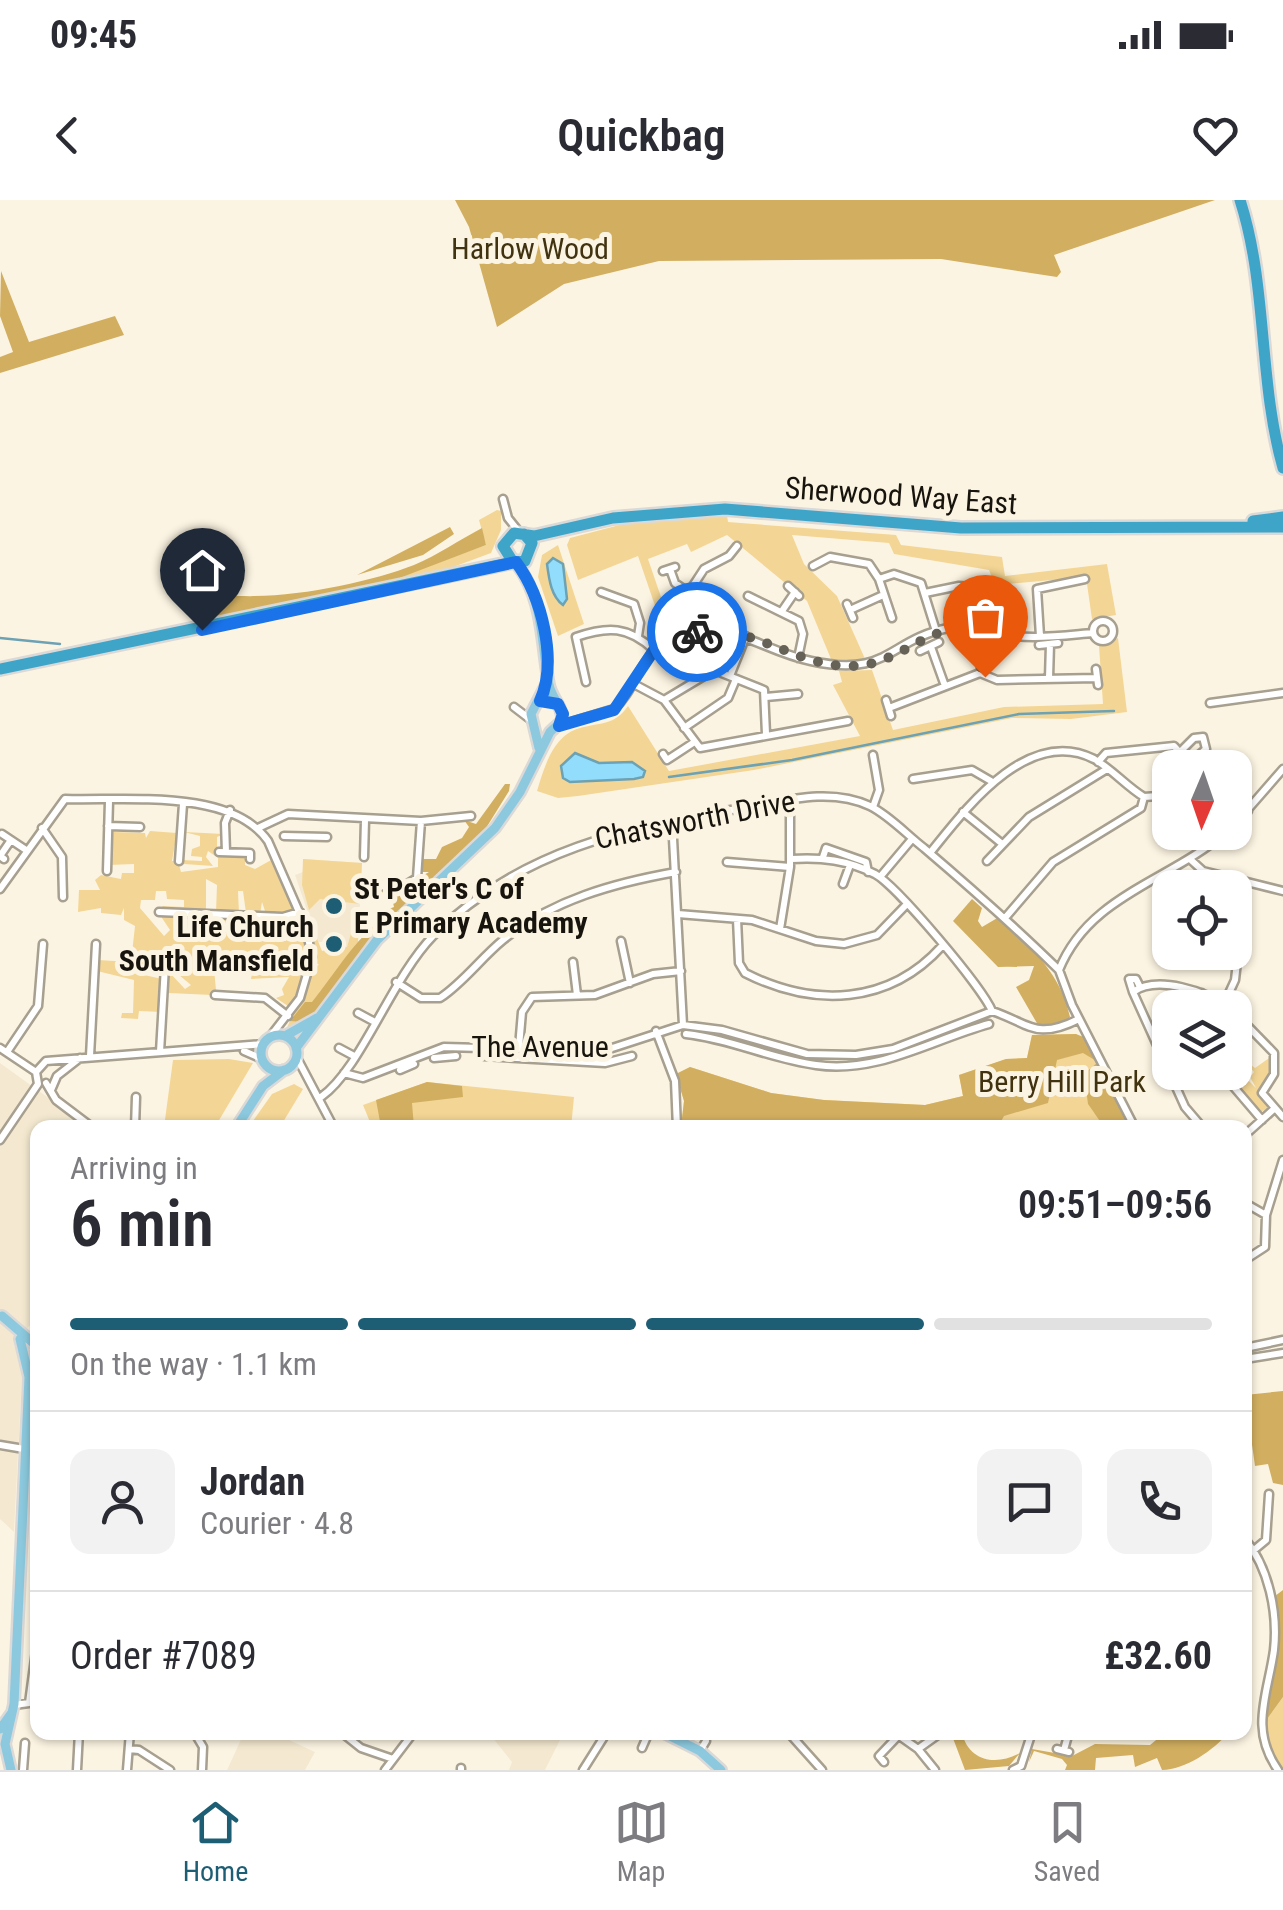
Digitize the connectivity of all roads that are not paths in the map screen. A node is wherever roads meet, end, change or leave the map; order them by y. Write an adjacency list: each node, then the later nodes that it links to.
1 (1240, 200): 2 (highway)
2 (1281, 446): 3 (highway)
3 (1283, 468)
4 (502, 498): 5 (street)
5 (508, 518): 9 (street); 10 (street)
6 (1283, 519): 7 (highway, Sherwood Way East); 7 (highway, Sherwood Way East)
7 (1230, 526): 8 (highway, Sherwood Way East)
8 (570, 528): 9 (highway, Sherwood Way East); 12 (highway, Sherwood Way East)
9 (522, 533): 10 (highway, Sherwood Way East); 12 (highway)
10 (503, 543): 13 (highway); 16 (highway)
11 (738, 546): 23 (street)
12 (532, 552): 13 (highway, Sherwood Way East); 19 (main road)
13 (514, 562): 16 (highway); 19 (main road)
14 (813, 566): 17 (street)
15 (669, 569): 23 (street)
16 (459, 573): 43 (highway)
17 (879, 579): 24 (street); 26 (street)
18 (1085, 579): 36 (street)
19 (530, 584): 49 (main road)
20 (992, 586): 24 (street)
21 (607, 590): 34 (street)
22 (794, 591): 27 (street)
23 (689, 592): 31 (street)
24 (926, 593): 32 (street)
25 (748, 596): 27 (street)
26 (881, 596): 28 (street); 29 (street)
27 (782, 611): 42 (street)
28 (850, 611)
29 (893, 612)
30 (987, 629): 32 (street); 36 (street); 44 (street)
31 (709, 630): 35 (street); 40 (street)
32 (936, 631): 42 (street)
33 (1093, 633): 36 (street)
34 (638, 636): 40 (street); 50 (street)
35 (746, 636): 42 (street); 47 (street)
36 (1040, 640): 48 (street)
37 (939, 642): 39 (street)
38 (684, 645): 45 (street)
39 (930, 647): 41 (street); 52 (street)
40 (654, 650): 51 (street)
41 (920, 652)
42 (798, 658)
43 (0, 669)
44 (980, 674): 48 (street); 52 (street)
45 (700, 676): 47 (street); 56 (street)
46 (1097, 677): 48 (street)
47 (733, 678): 55 (street); 64 (street)
48 (1049, 678)
49 (548, 681): 58 (main road); 59 (main road)
50 (586, 682)
51 (632, 683): 56 (street); 61 (street)
52 (944, 686): 60 (street)
53 (1283, 693): 57 (street)
54 (798, 695): 55 (street)
55 (766, 696): 66 (street)
56 (664, 700): 64 (street)
57 (1210, 703)
58 (536, 704): 59 (main road); 63 (main road); 63 (street)
59 (558, 705): 61 (street); 65 (main road)
60 (888, 708)
61 (582, 717): 65 (street)
62 (844, 720): 66 (street)
63 (534, 724): 65 (main road); 68 (main road)
64 (684, 728): 67 (street)
65 (554, 729): 68 (main road)
66 (766, 734): 67 (street)
67 (693, 743): 71 (street)
68 (539, 750): 150 (main road)
69 (1182, 750): 70 (street); 73 (street)
70 (1205, 750)
71 (662, 754)
72 (872, 755): 84 (street)
73 (1098, 762): 74 (street); 77 (street)
74 (1107, 769): 79 (street); 102 (street)
75 (1283, 770): 83 (street)
76 (917, 780): 77 (street)
77 (991, 781): 86 (street)
78 (1152, 796): 79 (street)
79 (1144, 797): 131 (street)
80 (790, 800): 84 (street, Chatsworth Drive); 90 (street, Chatsworth Drive); 114 (street)
81 (109, 801): 82 (street); 92 (street); 93 (street)
82 (182, 804): 85 (street); 111 (street)
83 (1252, 806)
84 (872, 807): 100 (street, Chatsworth Drive)
85 (230, 810): 95 (street); 107 (street)
86 (963, 812): 102 (street); 105 (street)
87 (471, 816): 91 (street)
88 (312, 819): 89 (street); 95 (street); 98 (street)
89 (365, 820): 91 (street); 108 (street)
90 (672, 820): 118 (street); 142 (street, Chatsworth Drive)
91 (422, 821): 123 (street)
92 (108, 826): 94 (street); 117 (street)
93 (42, 828): 103 (street); 126 (street)
94 (140, 828)
95 (258, 828): 129 (street)
96 (2, 834): 101 (street)
97 (284, 836): 98 (street)
98 (311, 837): 99 (street)
99 (327, 837)
100 (912, 839): 105 (street, Chatsworth Drive); 120 (street)
101 (11, 840): 103 (street); 109 (street)
102 (1001, 843): 112 (street)
103 (26, 850): 124 (street)
104 (1203, 850): 110 (street)
105 (930, 853): 131 (street, Chatsworth Drive)
106 (822, 857): 114 (street); 115 (street); 119 (street)
107 (250, 858)
108 (364, 858)
109 (4, 859)
110 (1190, 860): 116 (street); 141 (street)
111 (179, 861)
112 (987, 861)
113 (727, 862): 114 (street)
114 (791, 863): 133 (street)
115 (850, 864): 119 (street); 122 (street)
116 (1201, 870)
117 (108, 871)
118 (676, 872): 130 (street); 142 (street)
119 (868, 872): 120 (street)
120 (880, 878): 127 (street)
121 (1252, 883): 125 (street)
122 (843, 884)
123 (382, 886)
124 (0, 889)
125 (1283, 891)
126 (63, 896)
127 (906, 906): 133 (street); 137 (street)
128 (160, 912): 129 (street)
129 (300, 912): 149 (street)
130 (678, 914): 132 (street); 140 (street)
131 (1006, 918): 141 (street, Chatsworth Drive)
132 (736, 919): 133 (street); 137 (street)
133 (780, 929)
134 (621, 941): 143 (street)
135 (43, 944): 170 (street)
136 (96, 944): 179 (street)
137 (942, 946): 147 (street)
138 (573, 962): 146 (street)
139 (165, 966): 171 (street)
140 (681, 970): 143 (street); 155 (street)
141 (1060, 970): 151 (street)
142 (396, 982): 152 (street, Chatsworth Drive)
143 (630, 983): 146 (street)
144 (1153, 990): 156 (street)
145 (215, 995): 149 (street)
146 (577, 995): 166 (street)
147 (992, 1011): 151 (street); 153 (street, The Avenue)
148 (358, 1013): 152 (street)
149 (288, 1016): 162 (street); 164 (street)
150 (319, 1017): 162 (main road); 172 (main road)
151 (1079, 1019): 200 (street)
152 (373, 1021): 175 (street, Chatsworth Drive)
153 (950, 1024): 161 (street); 174 (street, The Avenue)
154 (989, 1024): 161 (street)
155 (683, 1025): 157 (street, The Avenue); 159 (street, The Avenue)
156 (1152, 1026)
157 (722, 1030): 163 (street); 174 (street, The Avenue)
158 (1252, 1030): 193 (street)
159 (656, 1031): 168 (street, The Avenue); 199 (street)
160 (686, 1034): 163 (street)
161 (954, 1034): 183 (street)
162 (284, 1036): 164 (main road); 172 (main road)
163 (720, 1040): 183 (street)
164 (266, 1041): 169 (street); 182 (main road)
165 (494, 1046): 166 (street, The Avenue); 173 (street, The Avenue); 178 (street)
166 (519, 1046): 168 (street, The Avenue)
167 (339, 1048): 175 (street)
168 (622, 1048): 178 (street)
169 (233, 1049): 171 (street); 182 (street)
170 (4, 1050): 187 (street)
171 (160, 1052): 179 (street)
172 (296, 1052): 184 (main road); 186 (street)
173 (444, 1052): 176 (street); 180 (street); 185 (street, The Avenue)
174 (806, 1054): 183 (street)
175 (354, 1056): 185 (street, Chatsworth Drive)
176 (456, 1056)
177 (484, 1056): 178 (street)
178 (494, 1056)
179 (85, 1057): 181 (street); 187 (street)
180 (434, 1058)
181 (50, 1062): 187 (street); 187 (street)
182 (264, 1062): 184 (main road); 188 (main road)
183 (806, 1064)
184 (285, 1070): 186 (street); 188 (main road)
185 (344, 1073): 192 (street, Chatsworth Drive)
186 (305, 1075): 192 (street)
187 (45, 1079): 195 (street); 204 (street)
188 (263, 1086): 197 (main road)
189 (1178, 1090): 201 (street)
190 (1231, 1090): 202 (street)
191 (136, 1097): 196 (street)
192 (321, 1097): 198 (street)
193 (1274, 1108): 194 (street); 202 (street)
194 (1283, 1116)
195 (82, 1120)
196 (135, 1120)
197 (241, 1120)
198 (331, 1120)
199 (678, 1120)
200 (1130, 1120)
201 (1196, 1120)
202 (1262, 1120): 203 (street)
203 (1252, 1129)
204 (0, 1140)
205 (1283, 1160): 206 (street)
206 (1280, 1185): 208 (street)
207 (1252, 1207): 208 (street)
208 (1266, 1215): 209 (street)
209 (1252, 1255)
210 (1, 1319): 211 (main road); 213 (main road)
211 (20, 1340): 214 (main road); 218 (main road)
212 (1283, 1340): 215 (street)
213 (30, 1342)
214 (30, 1345)
215 (1252, 1347)
216 (1283, 1353): 217 (street)
217 (1252, 1358)
218 (30, 1365)
219 (30, 1390): 221 (main road)
220 (0, 1446): 221 (street)
221 (24, 1449): 226 (main road)
222 (1267, 1496): 224 (street)
223 (1252, 1548): 224 (street)
224 (1254, 1550): 264 (street)
225 (30, 1696): 226 (street)
226 (12, 1709): 242 (main road)
227 (79, 1740): 256 (street)
228 (130, 1740): 245 (street)
229 (199, 1740): 259 (street)
230 (350, 1740): 249 (street)
231 (408, 1740): 249 (street)
232 (603, 1740): 253 (street)
233 (646, 1740): 244 (street)
234 (678, 1740): 248 (main road)
235 (706, 1740): 248 (street)
236 (795, 1740): 261 (street)
237 (891, 1740): 250 (street)
238 (905, 1740): 246 (street)
239 (931, 1740): 246 (street)
240 (1030, 1740): 251 (street)
241 (1067, 1740): 247 (street)
242 (2, 1741): 254 (main road)
243 (25, 1743): 255 (street)
244 (642, 1748)
245 (129, 1749): 257 (street); 258 (street)
246 (918, 1749): 262 (street)
247 (1063, 1750)
248 (700, 1751): 260 (main road)
249 (393, 1759): 252 (street)
250 (884, 1762)
251 (1024, 1768): 263 (street)
252 (388, 1769)
253 (585, 1769)
254 (8, 1770)
255 (23, 1770)
256 (77, 1770)
257 (128, 1770)
258 (170, 1770)
259 (202, 1770)
260 (721, 1770)
261 (822, 1770)
262 (935, 1770)
263 (1013, 1770)
264 (1278, 1770)

